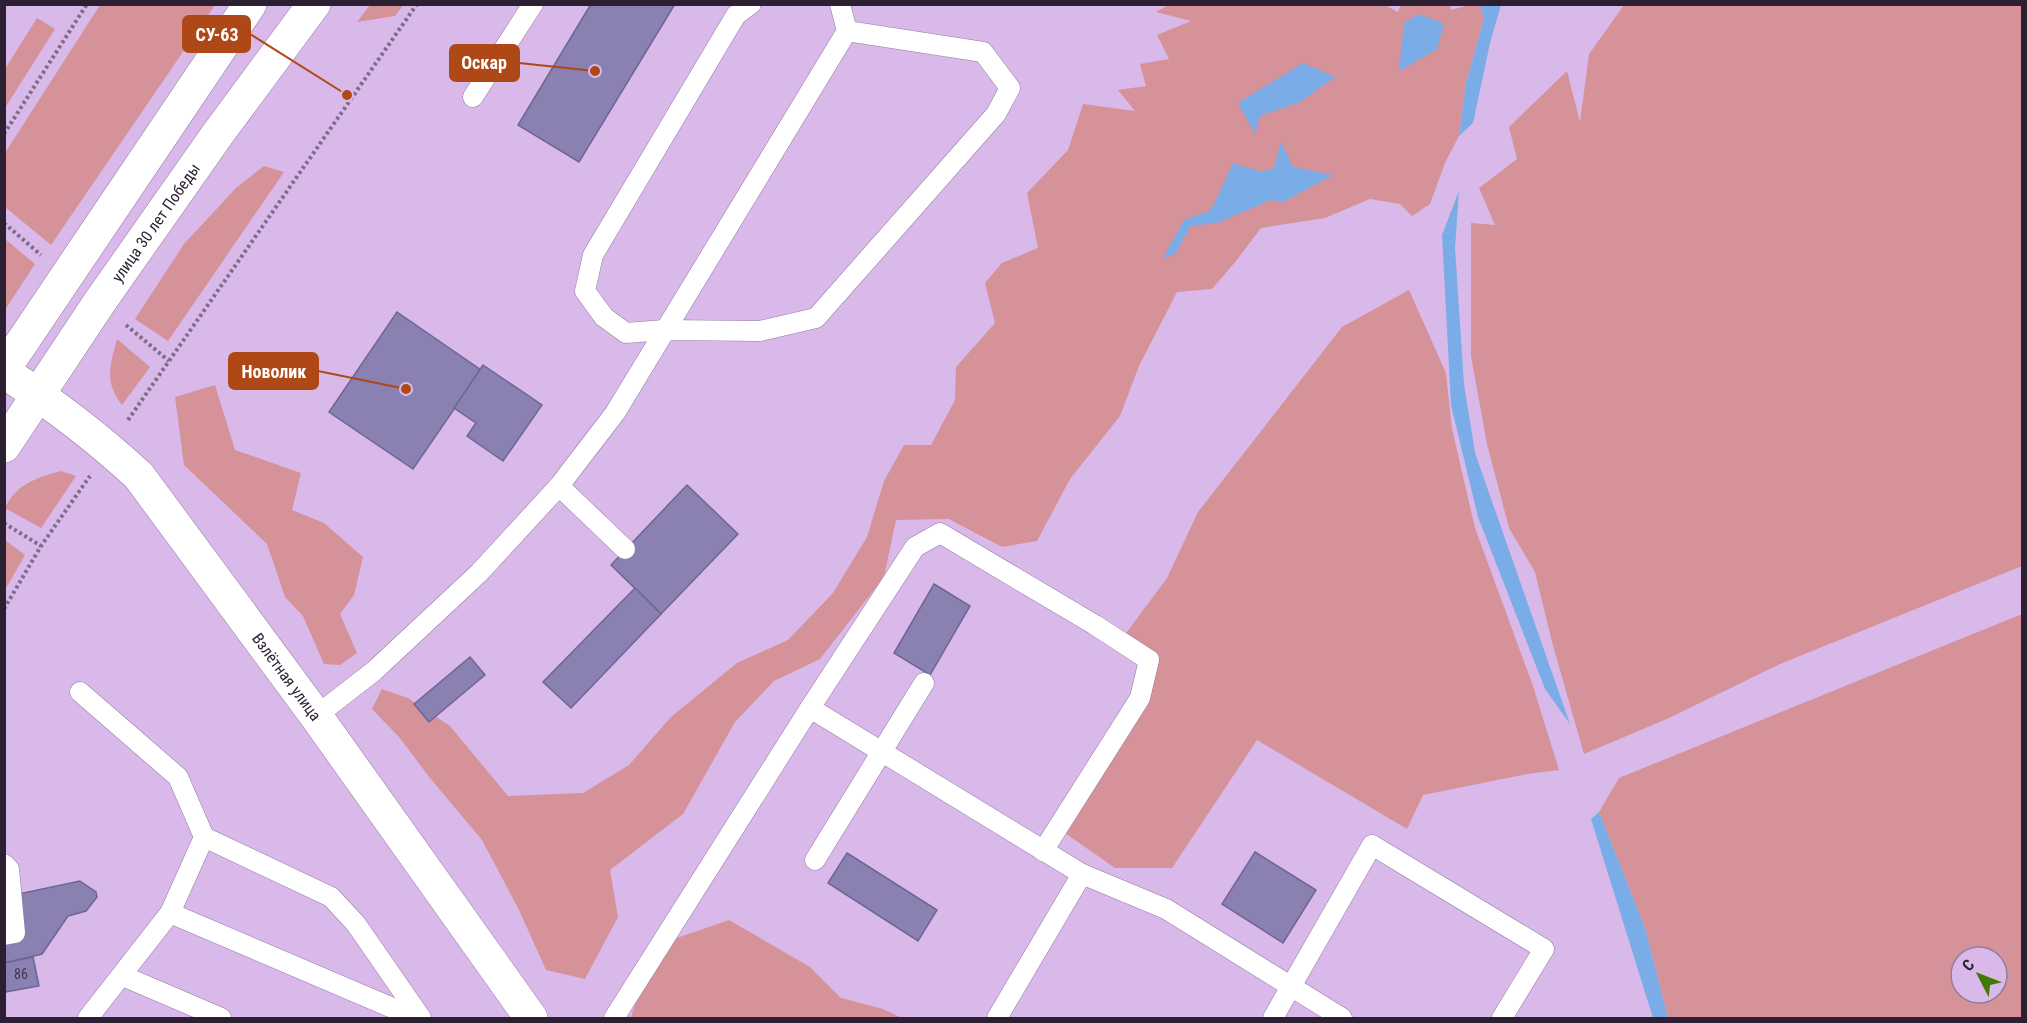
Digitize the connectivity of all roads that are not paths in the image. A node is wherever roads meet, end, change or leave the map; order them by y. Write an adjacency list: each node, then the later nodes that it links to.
1 (250, 4): 9 (main road)
2 (314, 4): 10 (main road, улица 30 лет Победы)
3 (533, 4): 7 (lane)
4 (752, 4): 8 (lane)
5 (840, 4): 6 (lane)
6 (847, 31): 8 (lane); 8 (lane)
7 (473, 97)
8 (665, 330): 12 (lane)
9 (4, 371): 10 (main road, Взлётная улица)
10 (38, 394): 11 (main road, улица 30 лет Победы); 17 (main road, Взлётная улица)
11 (4, 446)
12 (559, 486): 13 (lane); 17 (lane)
13 (625, 549)
14 (924, 683): 18 (lane)
15 (80, 692): 19 (lane)
16 (810, 708): 18 (lane); 20 (lane); 32 (lane)
17 (316, 716): 31 (main road, Взлётная улица)
18 (881, 753): 20 (lane); 21 (lane)
19 (204, 837): 24 (lane); 30 (lane)
20 (1043, 851): 23 (lane)
21 (815, 860)
22 (4, 864): 25 (lane)
23 (1082, 874): 27 (lane); 33 (lane)
24 (170, 913): 26 (lane); 30 (lane)
25 (4, 935)
26 (123, 976): 28 (lane); 29 (lane)
27 (1292, 987): 34 (lane); 35 (lane); 36 (lane)
28 (88, 1018)
29 (221, 1018)
30 (418, 1018)
31 (531, 1018)
32 (614, 1018)
33 (998, 1018)
34 (1273, 1018)
35 (1342, 1018)
36 (1502, 1018)

